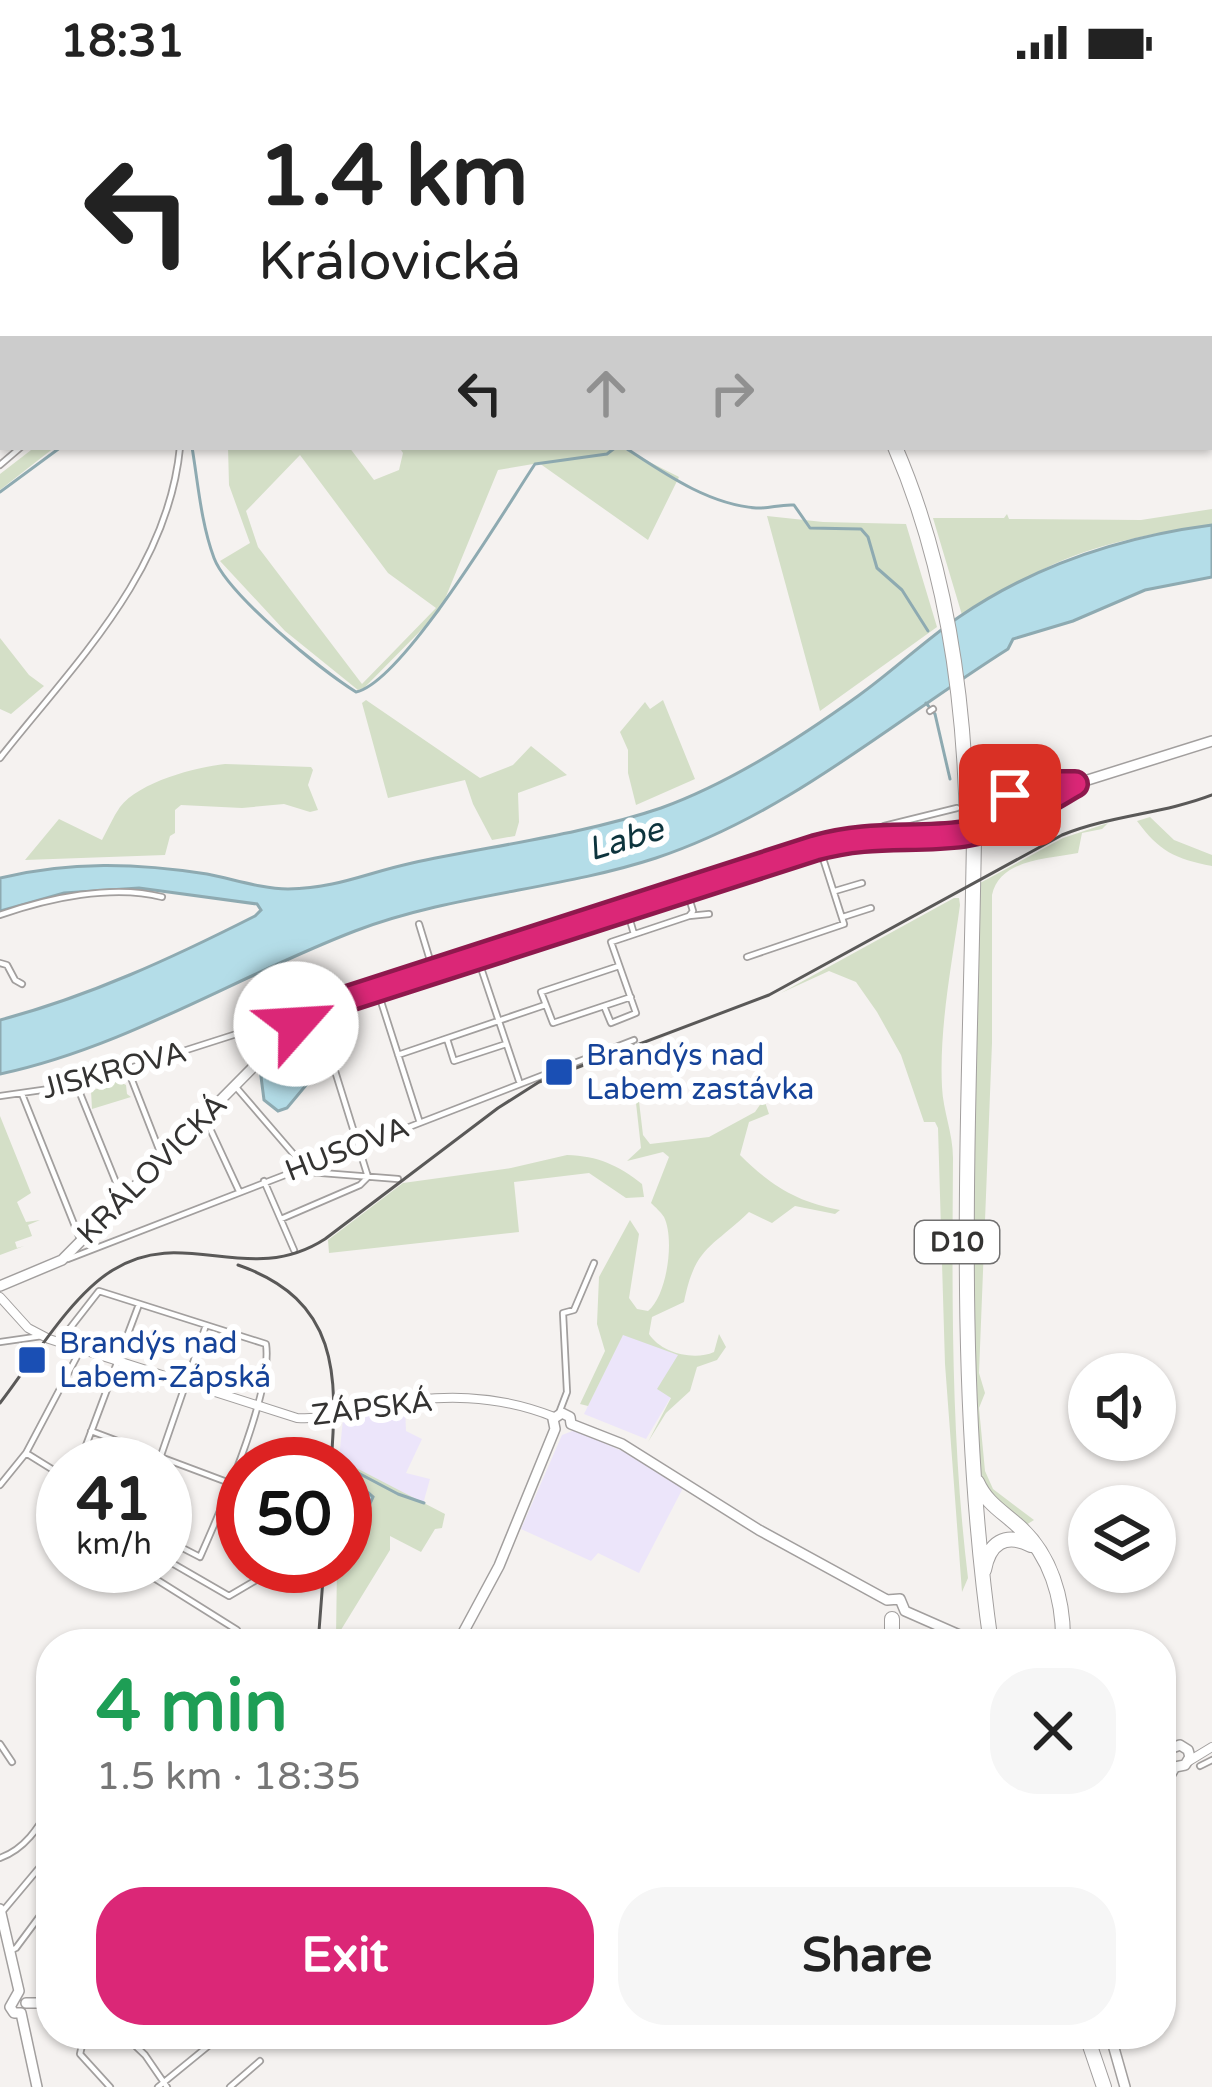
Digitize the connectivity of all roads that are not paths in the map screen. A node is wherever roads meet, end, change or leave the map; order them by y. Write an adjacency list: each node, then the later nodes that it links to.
1 (179, 450): 4 (street)
2 (899, 450): 8 (highway, D10)
3 (1212, 741): 5 (main road, KRÁLOVICKÁ)
4 (0, 758)
5 (1075, 784): 6 (street, KRÁLOVICKÁ); 9 (main road, KRÁLOVICKÁ)
6 (980, 802)
7 (957, 808): 9 (street, KRÁLOVICKÁ)
8 (971, 833): 79 (highway, D10); 93 (highway, D10)
9 (873, 836): 10 (main road, KRÁLOVICKÁ)
10 (819, 847): 12 (main road, KRÁLOVICKÁ); 13 (street)
11 (862, 883): 13 (street)
12 (686, 888): 15 (main road, KRÁLOVICKÁ); 19 (street)
13 (836, 891): 20 (street)
14 (163, 897): 18 (street)
15 (626, 908): 22 (street); 23 (main road, KRÁLOVICKÁ)
16 (871, 908): 20 (street)
17 (710, 914): 19 (street)
18 (0, 915)
19 (689, 916): 22 (street)
20 (843, 917): 24 (street)
21 (419, 924): 27 (street)
22 (634, 934): 26 (street)
23 (477, 956): 27 (main road, KRÁLOVICKÁ); 34 (street)
24 (747, 957)
25 (0, 963): 28 (street)
26 (619, 966): 30 (street); 31 (street)
27 (433, 970): 29 (main road, KRÁLOVICKÁ)
28 (22, 984)
29 (377, 989): 33 (main road, KRÁLOVICKÁ); 39 (street)
30 (631, 998): 32 (street); 32 (street)
31 (545, 1005): 32 (street); 34 (street)
32 (604, 1006)
33 (316, 1010): 35 (main road, KRÁLOVICKÁ); 48 (street)
34 (499, 1022): 36 (street); 38 (street)
35 (296, 1024): 40 (street, JISKROVA); 43 (main road, KRÁLOVICKÁ)
36 (446, 1039): 38 (street); 39 (street)
37 (634, 1040): 41 (street, HUSOVA)
38 (506, 1044): 41 (street)
39 (398, 1055): 47 (street)
40 (128, 1070): 42 (street, JISKROVA); 49 (street)
41 (519, 1082): 47 (street, HUSOVA)
42 (77, 1085): 44 (street, JISKROVA); 55 (street)
43 (235, 1086): 46 (main road, KRÁLOVICKÁ); 50 (street)
44 (22, 1094): 45 (street, JISKROVA); 57 (street)
45 (0, 1096)
46 (204, 1117): 49 (main road, KRÁLOVICKÁ); 54 (street)
47 (419, 1121): 48 (street, HUSOVA)
48 (358, 1144): 50 (street, HUSOVA); 51 (street)
49 (162, 1157): 55 (main road, KRÁLOVICKÁ)
50 (303, 1166): 51 (street); 53 (street, HUSOVA)
51 (368, 1177): 52 (street); 56 (street)
52 (398, 1179)
53 (264, 1181): 54 (street, HUSOVA); 56 (street)
54 (239, 1191): 59 (street, HUSOVA)
55 (122, 1197): 57 (main road, KRÁLOVICKÁ)
56 (281, 1219): 58 (street)
57 (81, 1240): 59 (main road, KRÁLOVICKÁ)
58 (294, 1250)
59 (62, 1260): 61 (main road, KRÁLOVICKÁ)
60 (594, 1264): 72 (street)
61 (0, 1286)
62 (0, 1297): 65 (street, ZÁPSKÁ)
63 (139, 1305): 64 (street); 67 (street); 69 (street)
64 (206, 1325): 70 (street); 71 (street)
65 (42, 1336): 66 (street); 67 (street, ZÁPSKÁ)
66 (0, 1342)
67 (59, 1342): 68 (street, ZÁPSKÁ)
68 (81, 1349): 69 (street, ZÁPSKÁ); 78 (street)
69 (118, 1360): 70 (street, ZÁPSKÁ); 73 (street)
70 (185, 1383): 71 (street, ZÁPSKÁ); 76 (street)
71 (256, 1405): 72 (street, ZÁPSKÁ); 77 (street)
72 (562, 1417): 87 (main road); 90 (main road)
73 (91, 1431): 74 (street); 75 (street)
74 (89, 1437)
75 (105, 1437)
76 (167, 1437)
77 (246, 1437)
78 (26, 1454): 80 (street); 81 (street)
79 (970, 1454): 83 (highway); 85 (highway, D10)
80 (36, 1460)
81 (0, 1485)
82 (216, 1520): 84 (street)
83 (1041, 1554): 85 (highway); 95 (highway)
84 (192, 1556)
85 (983, 1587): 94 (highway, D10)
86 (178, 1593): 89 (street)
87 (887, 1600): 88 (main road); 88 (main road)
88 (898, 1615): 91 (highway); 92 (main road)
89 (235, 1629)
90 (466, 1629)
91 (895, 1629)
92 (942, 1629)
93 (983, 1629)
94 (984, 1629)
95 (1061, 1629)
96 (0, 1744): 101 (street)
97 (1176, 1747): 99 (main road)
98 (1212, 1747): 99 (street); 103 (street)
99 (1186, 1748): 103 (main road)
100 (1212, 1760): 103 (street)
101 (12, 1762)
102 (1176, 1763): 103 (main road)
103 (1194, 1763)
104 (36, 1832): 105 (street)
105 (0, 1858)
106 (36, 1873): 107 (street)
107 (0, 1911): 109 (main road)
108 (36, 1921): 109 (street)
109 (10, 1951): 110 (main road)
110 (19, 2005): 118 (main road)
111 (81, 2049): 119 (street)
112 (139, 2049): 117 (street)
113 (206, 2049): 117 (street)
114 (1087, 2049): 121 (highway)
115 (1114, 2049): 122 (main road)
116 (260, 2061): 120 (street)
117 (163, 2086)
118 (37, 2087)
119 (110, 2087)
120 (230, 2087)
121 (1100, 2087)
122 (1125, 2087)

